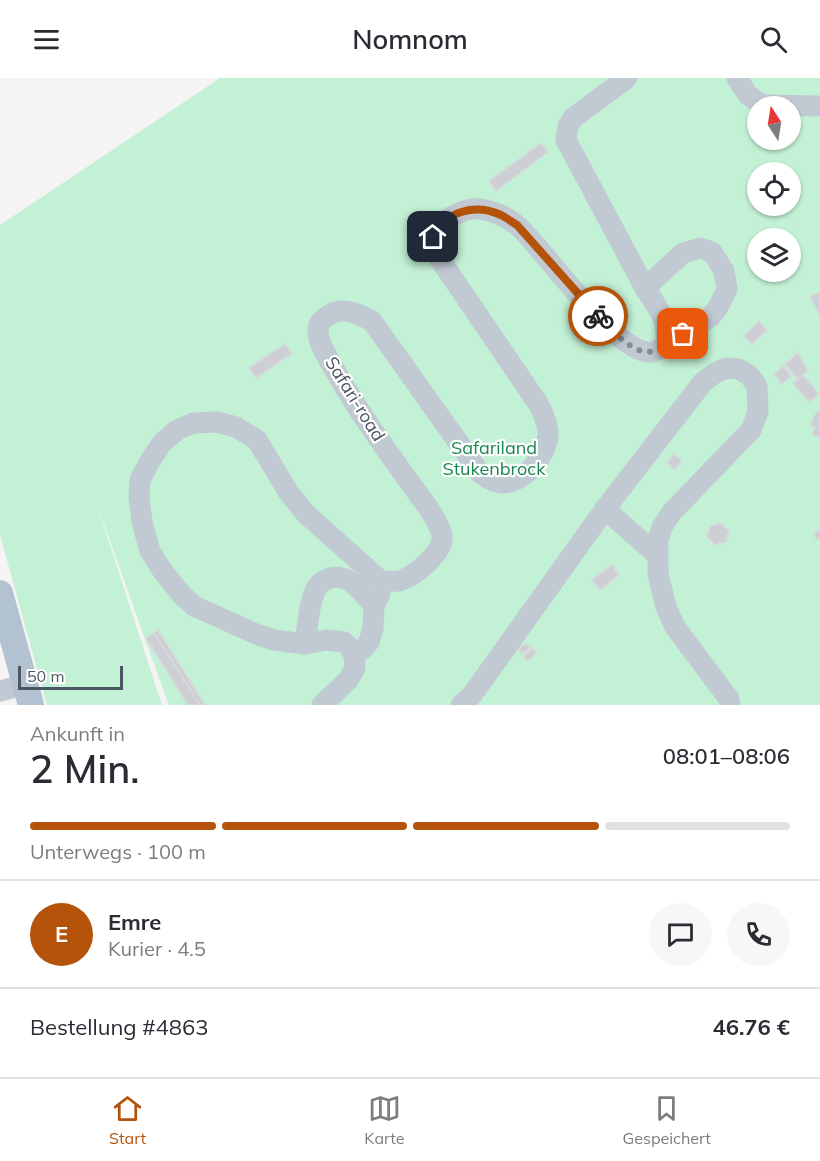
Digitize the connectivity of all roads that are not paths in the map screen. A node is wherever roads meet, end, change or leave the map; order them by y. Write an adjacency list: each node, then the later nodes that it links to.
1 (627, 78): 4 (lane)
2 (736, 78): 3 (lane)
3 (820, 106)
4 (645, 288): 5 (lane); 5 (lane, Safari-road)
5 (666, 344): 8 (lane, Safari-road)
6 (605, 509): 7 (lane); 7 (lane); 16 (lane)
7 (657, 555): 17 (lane)
8 (389, 582): 10 (lane); 11 (lane)
9 (0, 592): 14 (main road)
10 (374, 606): 11 (lane); 12 (lane)
11 (305, 644): 12 (lane)
12 (354, 655): 15 (lane)
13 (0, 691): 14 (lane)
14 (28, 695)
15 (322, 705)
16 (461, 705)
17 (730, 705)

